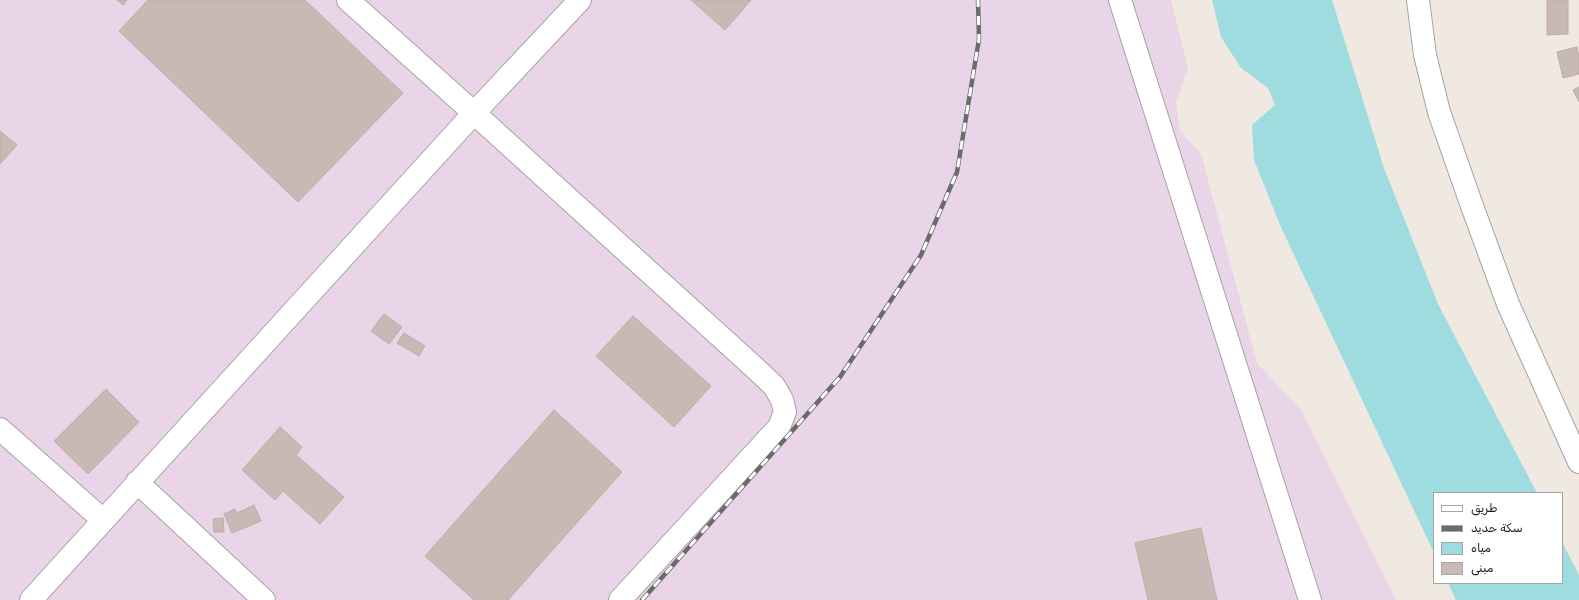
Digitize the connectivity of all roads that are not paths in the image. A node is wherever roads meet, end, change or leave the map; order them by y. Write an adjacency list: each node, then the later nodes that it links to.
1 (348, 0): 5 (street)
2 (580, 0): 5 (street)
3 (1120, 0): 13 (street)
4 (1418, 0): 7 (street)
5 (474, 113): 8 (street); 12 (street)
6 (0, 429): 9 (street)
7 (1579, 462)
8 (138, 482): 9 (street); 11 (street)
9 (103, 520): 10 (street)
10 (30, 600)
11 (264, 600)
12 (620, 600)
13 (1310, 600)

